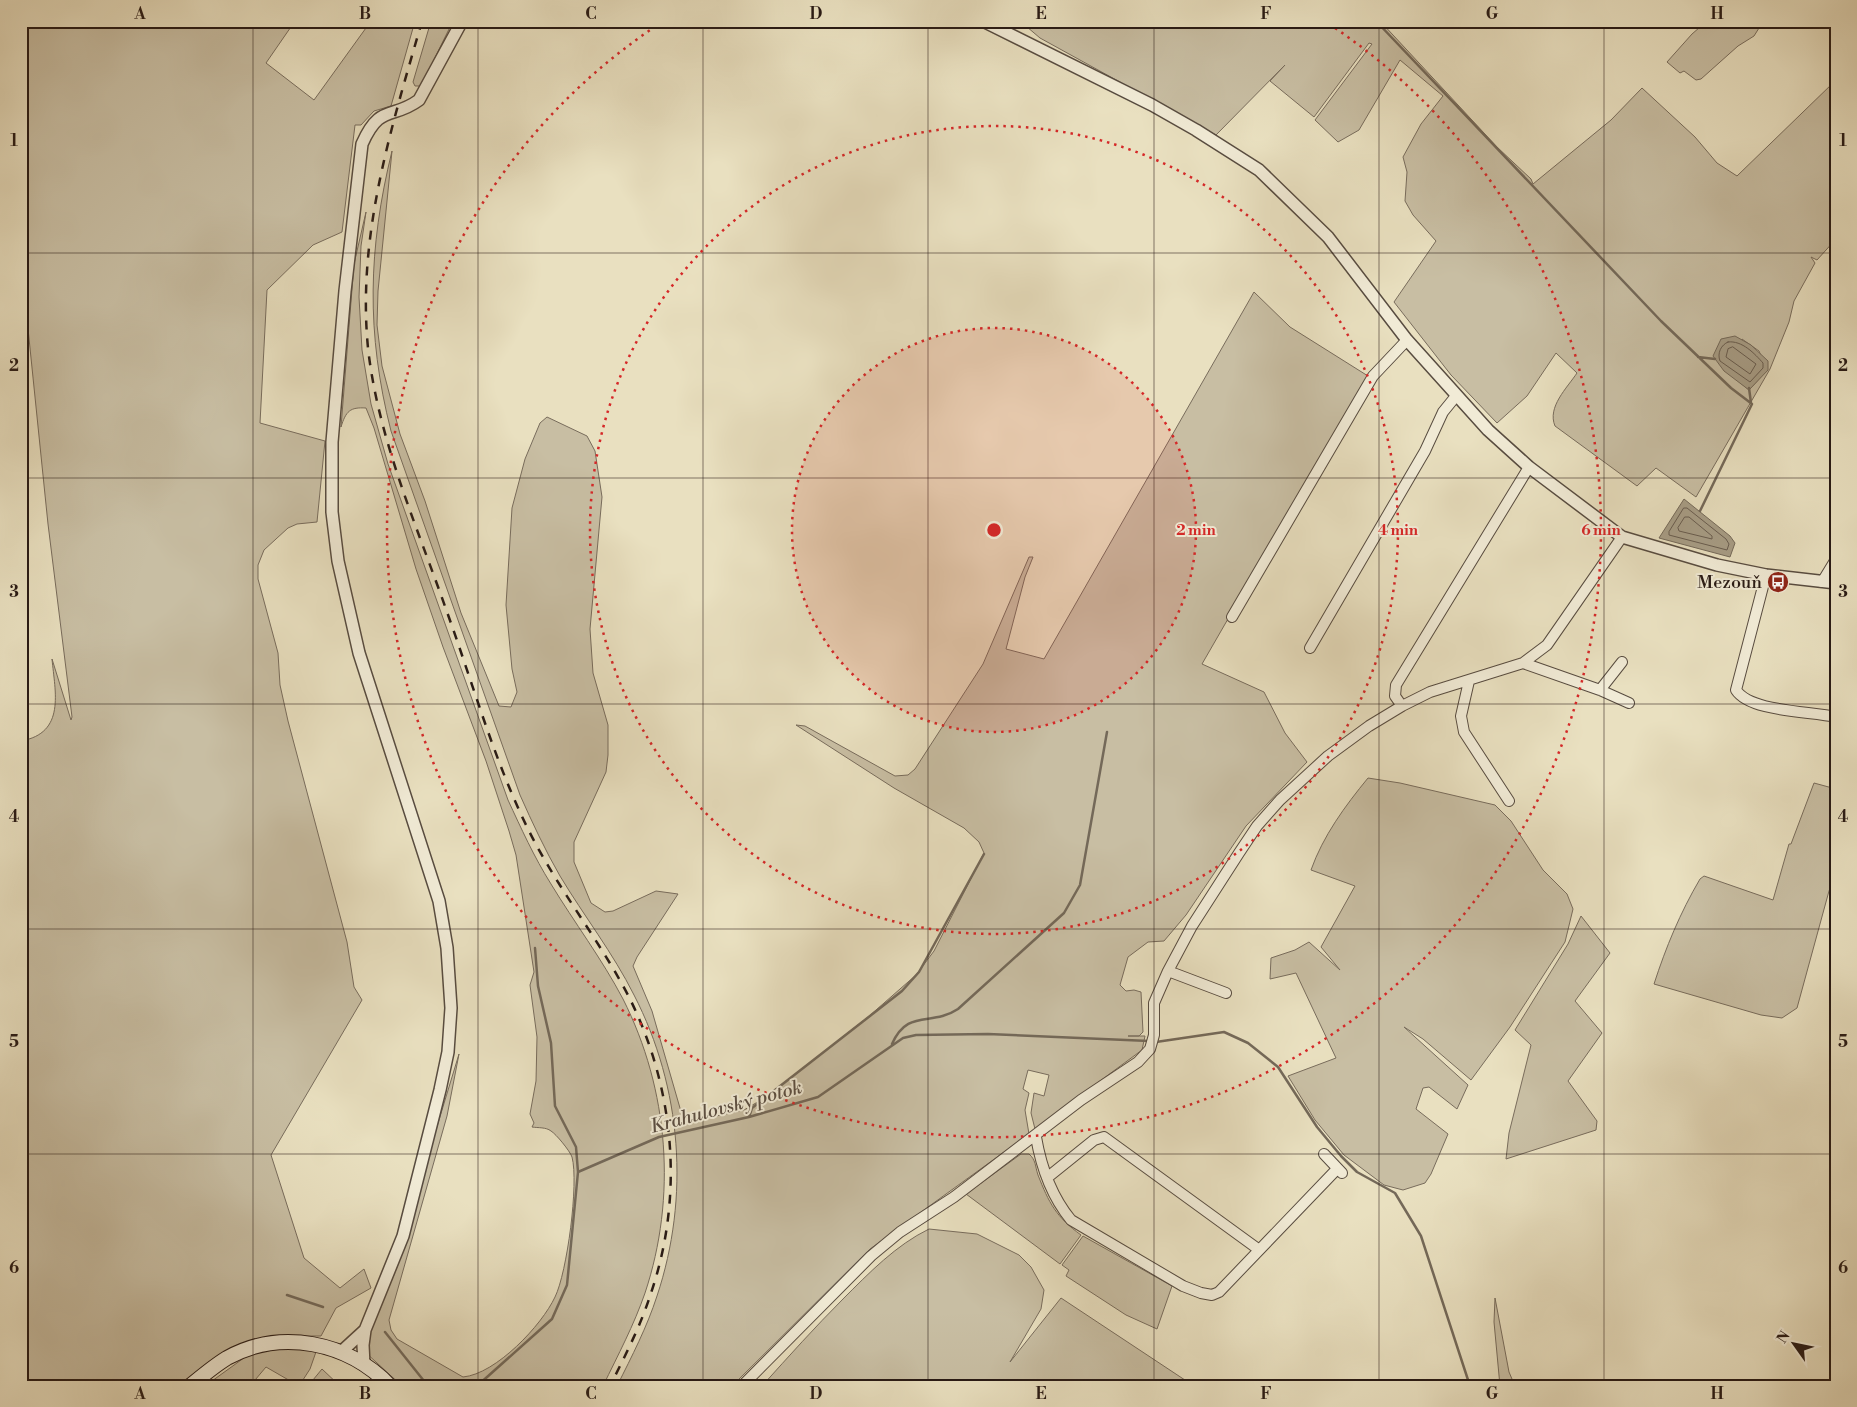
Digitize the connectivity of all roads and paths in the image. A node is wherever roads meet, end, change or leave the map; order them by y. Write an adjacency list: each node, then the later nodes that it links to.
1 (462, 21): 27 (street)
2 (983, 21): 3 (street)
3 (1407, 340): 4 (street); 11 (street)
4 (1456, 396): 5 (street); 12 (street)
5 (1529, 467): 6 (street); 18 (street)
6 (1622, 537): 8 (street); 14 (street)
7 (1836, 559): 9 (street)
8 (1766, 575): 9 (street); 19 (street)
9 (1822, 582): 10 (street)
10 (1836, 584)
11 (1232, 617)
12 (1310, 648)
13 (1622, 662): 16 (street)
14 (1523, 663): 15 (street); 16 (street)
15 (1469, 681): 18 (street); 20 (street)
16 (1600, 690): 17 (street)
17 (1629, 703)
18 (1402, 706): 21 (street)
19 (1836, 717)
20 (1509, 800)
21 (1168, 971): 22 (street); 23 (street)
22 (1226, 993)
23 (1036, 1137): 25 (street); 32 (street)
24 (1324, 1154): 26 (street)
25 (1048, 1177): 26 (street); 26 (street)
26 (1258, 1249)
27 (365, 1330): 28 (street); 29 (street)
28 (336, 1350): 29 (main road); 30 (main road)
29 (364, 1365): 31 (main road)
30 (190, 1386)
31 (390, 1386)
32 (742, 1386)

